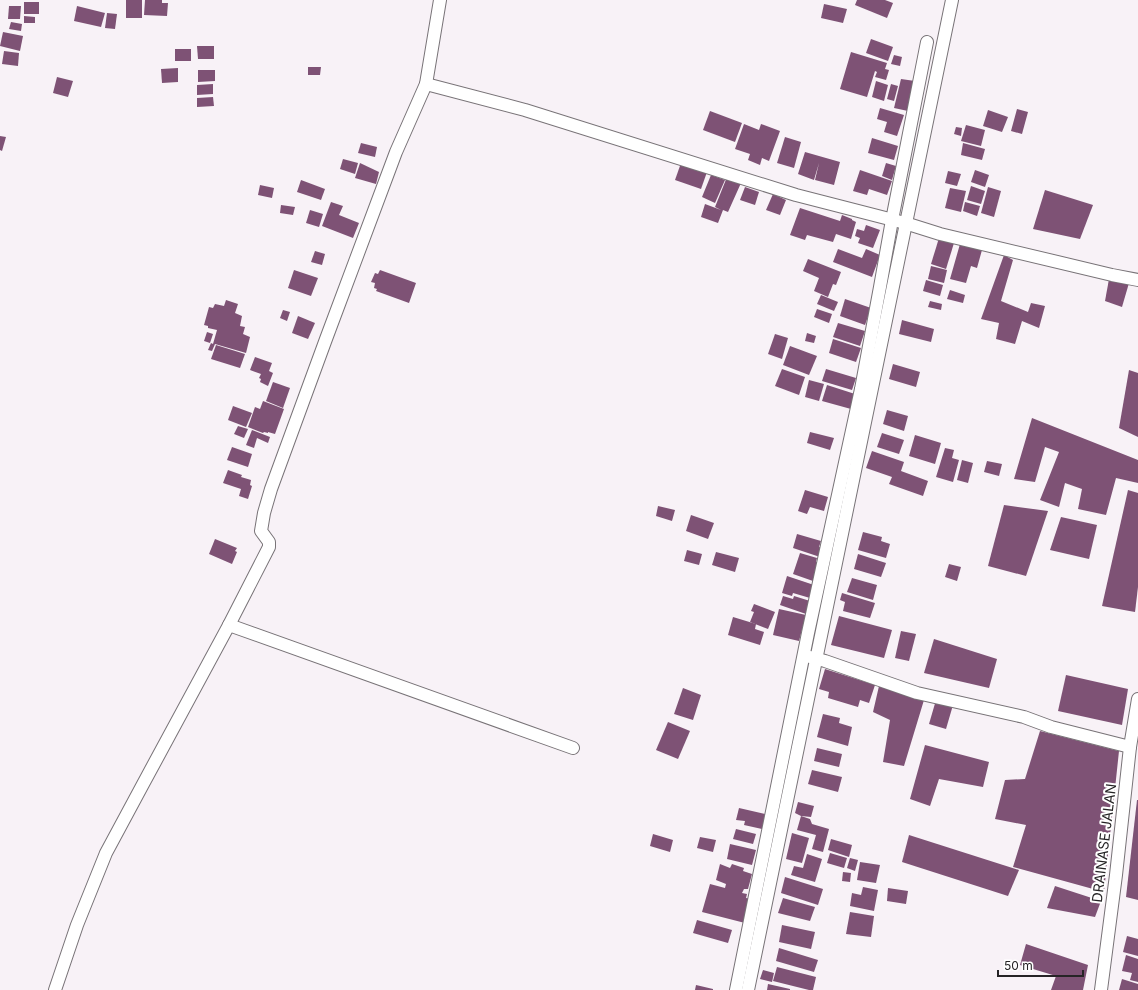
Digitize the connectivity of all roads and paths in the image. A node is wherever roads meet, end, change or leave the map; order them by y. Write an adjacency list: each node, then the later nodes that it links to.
1 (440, 0): 4 (street)
2 (952, 0): 6 (street)
3 (927, 42): 5 (street)
4 (426, 84): 5 (street); 8 (street)
5 (892, 220): 6 (street); 9 (street)
6 (905, 223): 7 (street); 9 (street)
7 (1138, 280)
8 (229, 625): 12 (street); 14 (street)
9 (810, 657): 11 (street); 15 (street); 16 (street)
10 (1138, 699): 11 (street, DRAINASE JALAN)
11 (1130, 747): 13 (street, DRAINASE JALAN)
12 (573, 748)
13 (1133, 772): 17 (street, DRAINASE JALAN)
14 (55, 990)
15 (736, 990)
16 (748, 990)
17 (1101, 990)

